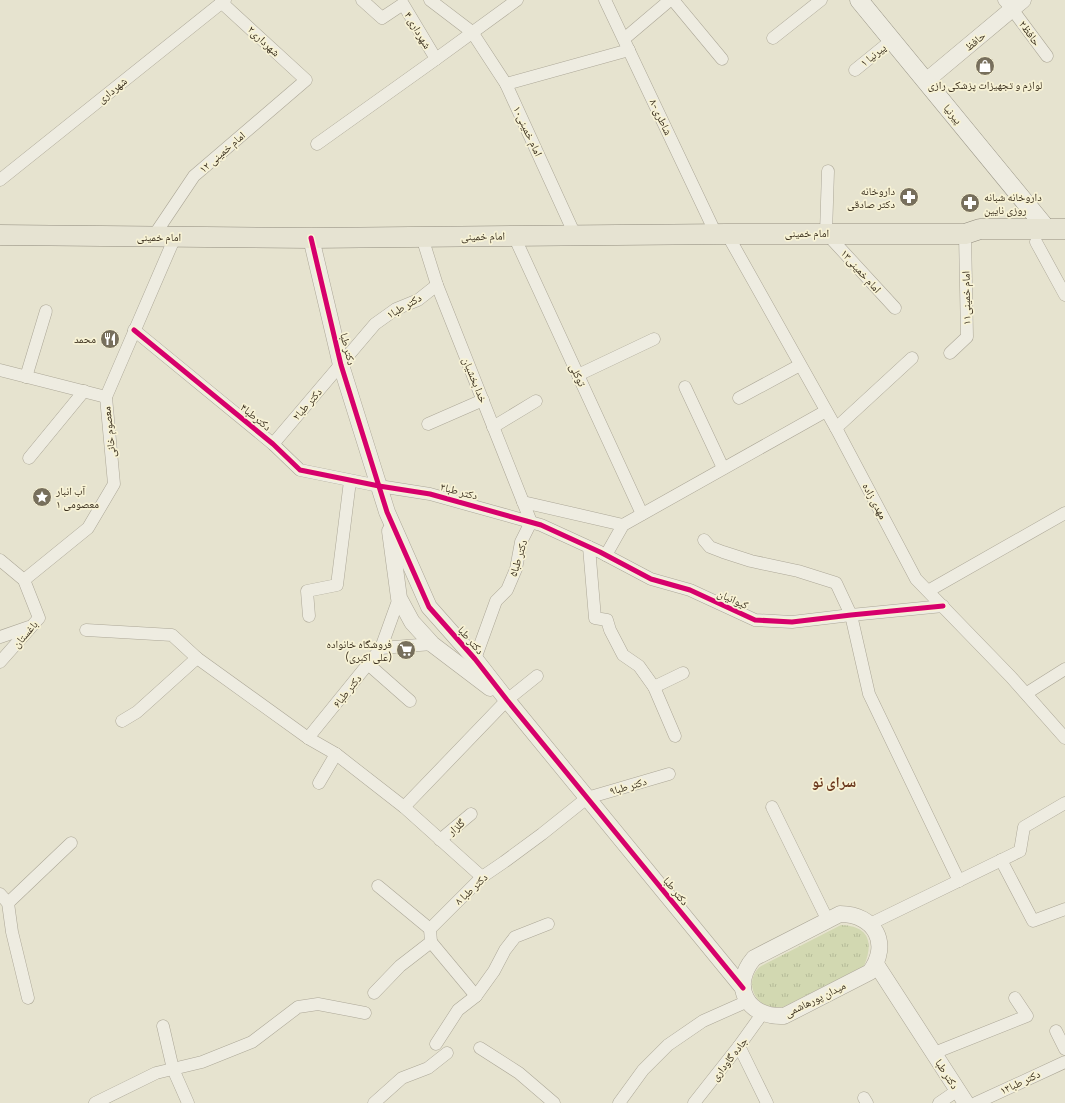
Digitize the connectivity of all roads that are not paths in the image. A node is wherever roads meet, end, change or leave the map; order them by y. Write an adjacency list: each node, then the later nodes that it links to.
1 (362, 0): 17 (street, شهرداری ۴)
2 (430, 0): 11 (street, امام خمینی۱۰)
3 (516, 0): 11 (street)
4 (606, 0): 12 (street, ۸-شاطری)
5 (670, 0): 12 (street)
6 (673, 0): 18 (street)
7 (821, 0): 13 (street)
8 (859, 0): 14 (main road, پیرنیا)
9 (223, 1): 20 (street, شهرداری۲); 25 (street, شهرداری)
10 (1013, 3): 16 (street, حافظ۲); 21 (street, حافظ)
11 (472, 32): 17 (street); 22 (street, امام خمینی۱۰)
12 (624, 38): 15 (street, ۸-شاطری)
13 (773, 38)
14 (892, 40): 19 (street, پیرنیا ۱); 21 (main road, پیرنیا)
15 (629, 50): 22 (street); 28 (street, ۸-شاطری)
16 (1047, 56)
17 (436, 59): 23 (street)
18 (722, 59)
19 (855, 70)
20 (306, 80): 32 (street, امام خمینی ۱۲)
21 (926, 81): 27 (main road, پیرنیا)
22 (506, 84): 30 (street, امام خمینی۱۰)
23 (317, 144)
24 (828, 171): 26 (street)
25 (0, 180)
26 (826, 233): 28 (main road, امام خمینی); 29 (main road, امام خمینی); 40 (street, امام خمینی۱۳)
27 (1049, 233): 29 (main road, امام خمینی); 37 (main road, امام خمینی); 39 (street)
28 (721, 234): 30 (main road, امام خمینی); 47 (street, مهدی زاده)
29 (965, 234): 44 (street, امام خمینی۱۱)
30 (575, 235): 34 (main road, امام خمینی)
31 (0, 236): 32 (main road, امام خمینی)
32 (153, 236): 35 (main road, امام خمینی)
33 (422, 236): 34 (main road, امام خمینی); 36 (main road, امام خمینی); 38 (street, خدا بخشیان)
34 (514, 236): 49 (street, توکلی)
35 (175, 237): 36 (main road, امام خمینی); 42 (street, معصوم خانی)
36 (311, 238): 46 (street, دکتر طبا)
37 (1065, 242)
38 (437, 285): 46 (street, دکتر طبا۱); 55 (street, خدا بخشیان)
39 (1065, 295)
40 (895, 308)
41 (46, 311): 50 (street)
42 (134, 330): 53 (street, معصوم خانی); 61 (street, دکترطبا۴)
43 (654, 339): 49 (street)
44 (950, 353)
45 (912, 358): 60 (street)
46 (341, 365): 61 (street, دکتر طبا۲); 65 (street, دکتر طبا)
47 (800, 365): 54 (street); 57 (street, مهدی زاده)
48 (0, 370): 50 (street)
49 (578, 375): 69 (street, توکلی)
50 (26, 377): 52 (street)
51 (685, 387): 63 (street)
52 (84, 391): 53 (street); 62 (street)
53 (106, 397): 76 (street, معصوم خانی)
54 (739, 398)
55 (483, 400): 58 (street); 59 (street, خدا بخشیان)
56 (536, 401): 59 (street)
57 (826, 411): 60 (street, مهدی زاده); 63 (street)
58 (428, 424)
59 (493, 427): 66 (street, خدا بخشیان)
60 (836, 428): 77 (street, مهدی زاده)
61 (273, 444): 64 (street, دکترطبا۴)
62 (29, 458)
63 (723, 468): 69 (street)
64 (350, 481): 65 (street, دکترطبا۴); 82 (street)
65 (379, 486): 67 (street, دکتر طبا); 70 (street, دکتر طبا۳)
66 (523, 502): 70 (street, خدا بخشیان); 71 (street)
67 (387, 512): 78 (street, دکتر طبا); 80 (street, دکتر طبا)
68 (1065, 513): 77 (street)
69 (642, 514): 71 (street)
70 (531, 522): 73 (street, کیوانیان); 90 (street, دکتر طبا۵)
71 (623, 525): 74 (street)
72 (704, 540): 81 (street)
73 (589, 547): 74 (street, کیوانیان); 96 (street)
74 (606, 555): 81 (street, کیوانیان)
75 (0, 560): 76 (street)
76 (24, 580): 84 (street, باغستان)
77 (928, 591): 79 (street, مهدی زاده)
78 (399, 598): 83 (street, دکتر طبا); 88 (street, دکتر طبا۶)
79 (943, 606): 81 (street, کیوانیان); 97 (street, مهدی زاده)
80 (429, 607): 83 (street); 90 (street, دکتر طبا)
81 (851, 615): 116 (street)
82 (309, 616)
83 (412, 622): 87 (street, دکتر طبا)
84 (31, 627): 86 (street); 91 (street, باغستان)
85 (86, 630): 89 (street)
86 (0, 637)
87 (432, 644): 88 (street); 98 (street, دکتر طبا)
88 (382, 648): 92 (street, دکتر طبا۶)
89 (198, 658): 100 (street); 102 (street)
90 (475, 659): 98 (street, دکتر طبا)
91 (0, 662)
92 (368, 664): 99 (street); 102 (street, دکتر طبا۶)
93 (1065, 669): 97 (street)
94 (683, 673): 96 (street)
95 (537, 676): 98 (street)
96 (654, 686): 101 (street)
97 (1027, 693): 103 (street, مهدی زاده)
98 (507, 700): 107 (street, دکتر طبا); 109 (street)
99 (410, 701)
100 (122, 721)
101 (675, 736)
102 (308, 738): 104 (street)
103 (1065, 738)
104 (336, 754): 106 (street); 109 (street)
105 (669, 774): 107 (street, دکتر طبا۹)
106 (319, 783)
107 (587, 798): 115 (street, دکتر طبا ۸); 127 (street, دکتر طبا)
108 (1065, 803): 114 (street)
109 (404, 807): 112 (street)
110 (772, 807): 120 (street)
111 (471, 814): 112 (street, گلزار)
112 (440, 840): 115 (street)
113 (71, 843): 118 (street)
114 (1001, 860): 116 (street); 119 (street)
115 (482, 877): 123 (street, دکتر طبا ۸)
116 (959, 880): 122 (street)
117 (378, 886): 123 (street)
118 (4, 898): 129 (street)
119 (1065, 909)
120 (828, 921): 122 (street); 127 (street)
121 (548, 924): 128 (street)
122 (870, 924): 125 (street)
123 (430, 929): 124 (street)
124 (431, 942): 126 (street); 128 (street)
125 (876, 964): 132 (street, میدان پورهاشمی); 140 (street, دکتر طبا)
126 (374, 993)
127 (746, 994): 132 (street); 148 (street)
128 (476, 996): 135 (street)
129 (28, 998)
130 (1015, 998): 140 (street)
131 (365, 1014): 142 (street)
132 (762, 1014): 136 (street, جاده گاوداری)
133 (163, 1026): 142 (street)
134 (1056, 1031): 138 (street)
135 (436, 1044)
136 (739, 1046): 149 (street, جاده گاوداری); 150 (street)
137 (480, 1048): 147 (street)
138 (1065, 1048)
139 (447, 1052): 146 (street)
140 (934, 1053): 143 (street, دکتر طبا)
141 (1065, 1062): 152 (street, دکتر طبا۱۳)
142 (173, 1069): 144 (street); 145 (street)
143 (962, 1096): 151 (street)
144 (95, 1103)
145 (188, 1103)
146 (374, 1103)
147 (554, 1103)
148 (619, 1103)
149 (694, 1103)
150 (767, 1103)
151 (939, 1103)
152 (976, 1103)

